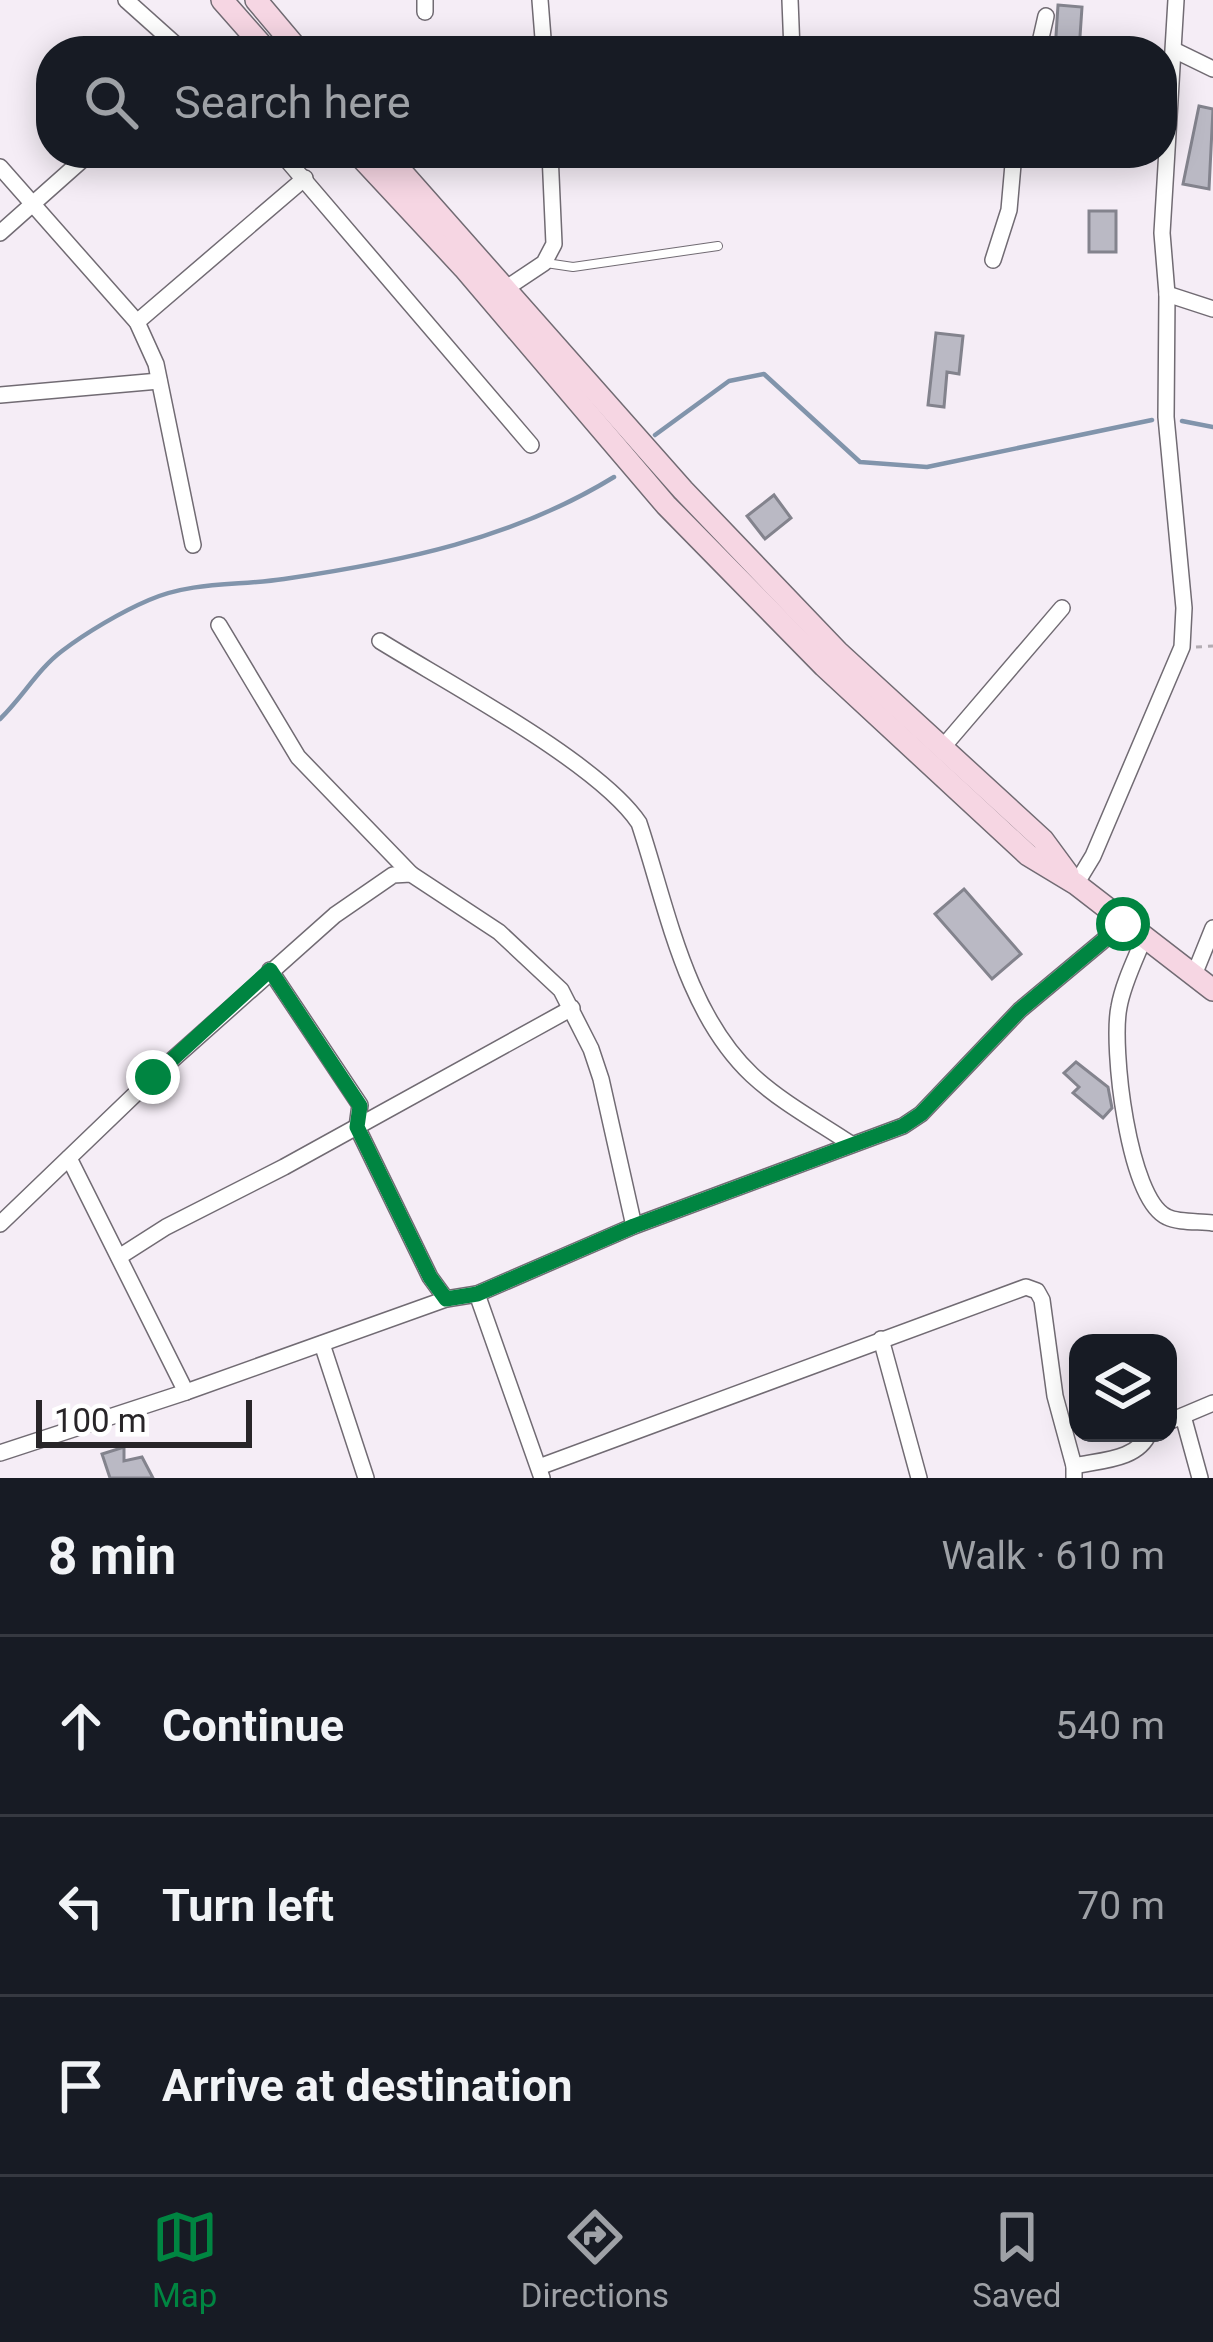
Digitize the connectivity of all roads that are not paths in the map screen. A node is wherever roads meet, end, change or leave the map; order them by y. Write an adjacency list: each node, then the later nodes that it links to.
1 (126, 0): 8 (street)
2 (222, 0): 9 (street)
3 (540, 0): 11 (street)
4 (790, 0): 12 (street)
5 (1176, 0): 14 (street)
6 (264, 3): 10 (street)
7 (1046, 16): 13 (street)
8 (166, 36)
9 (254, 36)
10 (288, 36)
11 (543, 36)
12 (791, 36)
13 (1041, 36)
14 (1175, 36)
15 (1177, 51): 16 (street)
16 (1213, 69)
17 (0, 167): 26 (street)
18 (74, 168): 26 (street)
19 (295, 168): 25 (street)
20 (371, 168): 44 (street)
21 (398, 168): 31 (street)
22 (551, 168): 30 (street)
23 (1013, 168): 29 (street)
24 (1164, 168): 32 (street)
25 (305, 178): 34 (street); 37 (street)
26 (35, 203): 27 (street); 34 (street)
27 (0, 233)
28 (718, 246): 30 (lane)
29 (993, 260)
30 (544, 263): 31 (street)
31 (505, 289): 42 (street)
32 (1167, 294): 33 (street); 44 (street)
33 (1213, 309)
34 (136, 322): 35 (street)
35 (159, 381): 36 (street); 38 (street)
36 (0, 395)
37 (531, 445)
38 (193, 545)
39 (1062, 608): 42 (street)
40 (219, 625): 43 (street)
41 (380, 641): 53 (street)
42 (943, 747): 44 (street)
43 (411, 874): 48 (street); 51 (street)
44 (1076, 884): 45 (street)
45 (1123, 924): 47 (street); 53 (street)
46 (1213, 928): 49 (street)
47 (1144, 938): 49 (street); 55 (street)
48 (270, 970): 52 (street); 54 (street)
49 (1194, 975): 50 (street)
50 (1213, 989)
51 (572, 1008): 52 (street); 57 (street)
52 (357, 1127): 58 (street); 60 (street)
53 (851, 1144): 57 (street)
54 (69, 1158): 56 (street); 58 (street)
55 (1213, 1222)
56 (0, 1224)
57 (634, 1226): 59 (street)
58 (119, 1257): 63 (street)
59 (477, 1294): 60 (street); 70 (street)
60 (446, 1299): 62 (street)
61 (881, 1339): 69 (street); 70 (street); 72 (street)
62 (322, 1343): 63 (street); 71 (street)
63 (185, 1392): 68 (street)
64 (1213, 1403): 65 (street)
65 (1177, 1418)
66 (1177, 1424): 73 (street)
67 (1146, 1442): 69 (street)
68 (0, 1453)
69 (1074, 1472)
70 (540, 1473)
71 (366, 1478)
72 (919, 1478)
73 (1200, 1478)

